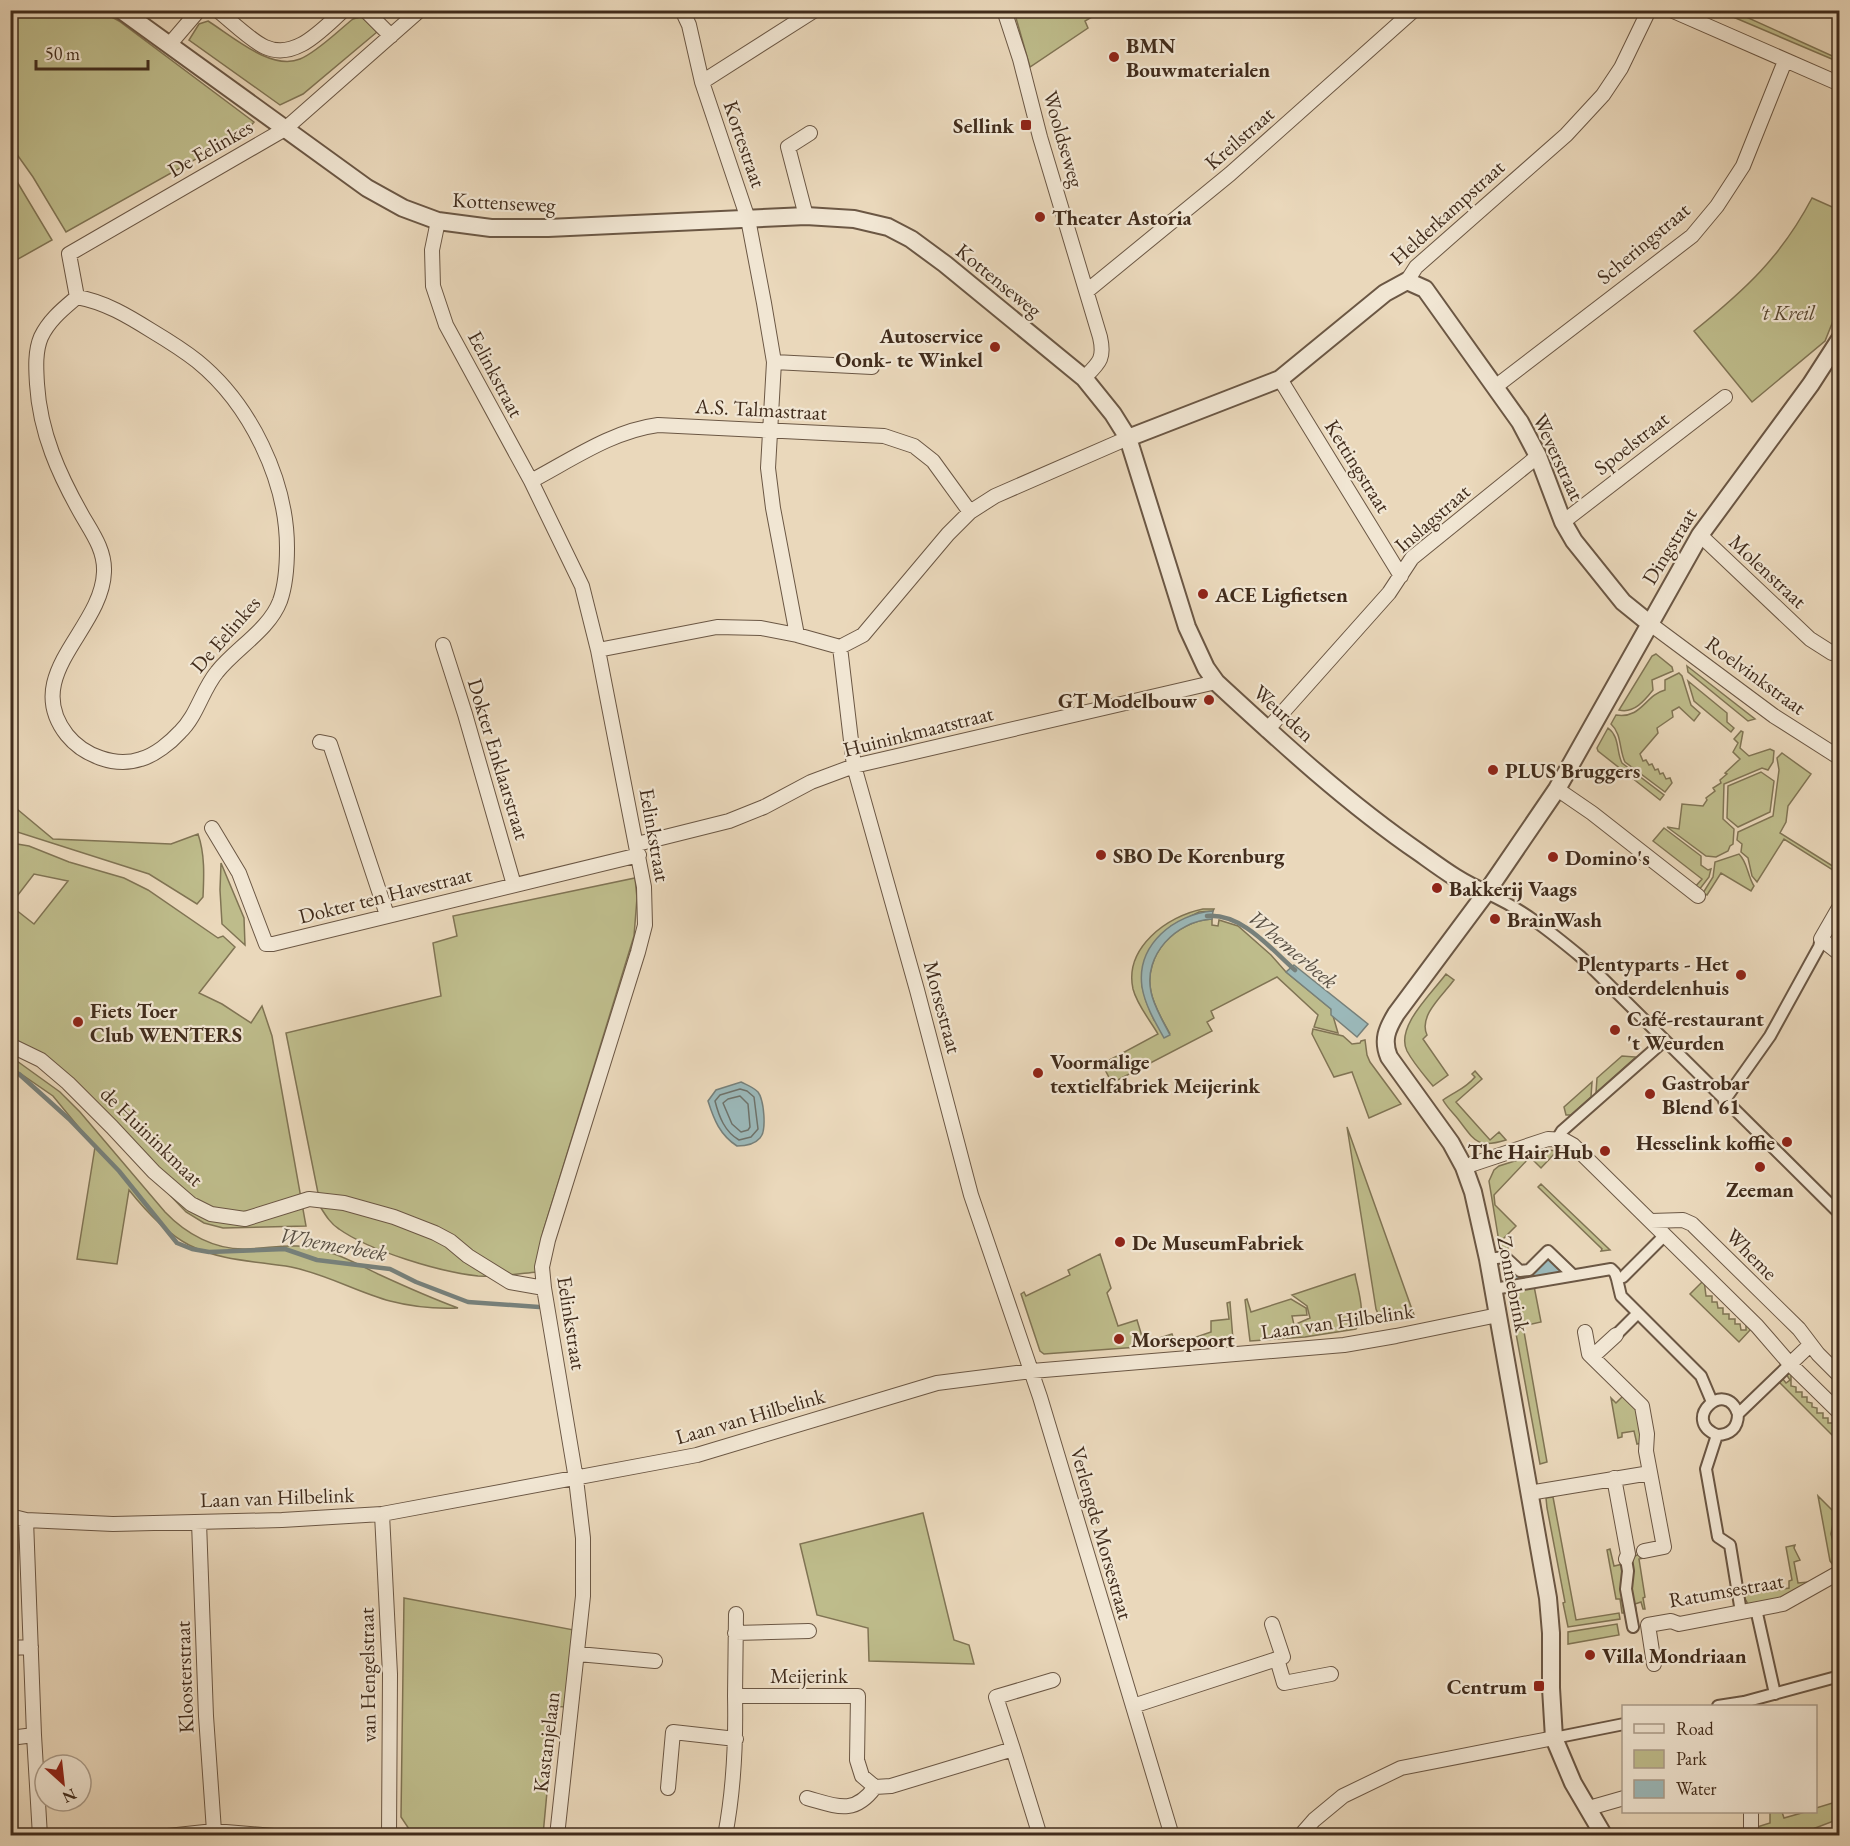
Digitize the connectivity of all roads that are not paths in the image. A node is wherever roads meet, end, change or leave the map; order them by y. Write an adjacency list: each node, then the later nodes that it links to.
1 (121, 10): 14 (street, Kottenseweg)
2 (217, 10): 3 (street)
3 (344, 10)
4 (420, 10): 13 (street)
5 (682, 10): 16 (street, Kortestraat)
6 (815, 10): 16 (street, Kortestraat)
7 (1004, 10): 24 (street, Wooldseweg)
8 (1414, 10): 24 (street, Kreilstraat)
9 (1649, 10): 23 (street, Helderkampstraat)
10 (1671, 10): 15 (street)
11 (367, 13): 13 (street)
12 (196, 15): 14 (street)
13 (392, 36): 18 (street)
14 (169, 45): 18 (street, Kottenseweg)
15 (1785, 61): 17 (street); 31 (street, Scheringstraat)
16 (702, 82): 21 (street, Kortestraat)
17 (1839, 84)
18 (285, 129): 22 (street, Kottenseweg); 25 (street, De Eelinkes)
19 (810, 133): 20 (street)
20 (806, 216): 21 (street, Kottenseweg); 29 (street, Kottenseweg)
21 (748, 219): 22 (street, Kottenseweg); 27 (street, Kortestraat)
22 (438, 221): 36 (street, Eelinkstraat)
23 (1407, 281): 30 (street, Helderkampstraat); 31 (street, Weverstraat)
24 (1086, 291): 29 (street, Wooldseweg)
25 (77, 297): 25 (street, De Eelinkes)
26 (1839, 339): 39 (street, Dingstraat)
27 (774, 362): 28 (street); 33 (street, Kortestraat)
28 (872, 367)
29 (1084, 378): 34 (street, Kottenseweg)
30 (1280, 379): 34 (street, Helderkampstraat); 40 (street, Kettingstraat)
31 (1495, 387): 35 (street, Weverstraat)
32 (1725, 397): 38 (street, Spoelstraat)
33 (771, 431): 36 (street, A.S. Talmastraat); 37 (street, A.S. Talmastraat); 42 (street, Kortestraat)
34 (1128, 438): 37 (street); 47 (street, Weurden)
35 (1538, 456): 38 (street, Weverstraat); 40 (street, Inslagstraat)
36 (531, 481): 45 (street, Eelinkstraat)
37 (970, 512): 44 (street)
38 (1563, 522): 41 (street, Weverstraat)
39 (1700, 535): 41 (street, Dingstraat); 46 (street, Molenstraat)
40 (1401, 576): 48 (street, Inslagstraat)
41 (1649, 623): 50 (street, Roelvinkstraat); 52 (street, Dingstraat)
42 (797, 635): 44 (street); 45 (street)
43 (443, 645): 55 (street, Dokter Enklaarstraat)
44 (840, 647): 51 (street, Morsestraat)
45 (598, 650): 54 (street, Eelinkstraat)
46 (1839, 655)
47 (1216, 682): 48 (street, Weurden); 51 (street, Huininkmaatstraat)
48 (1267, 730): 56 (street, Weurden)
49 (320, 742): 59 (street)
50 (1839, 758)
51 (854, 766): 54 (street, Huininkmaatstraat); 82 (street, Morsestraat)
52 (1557, 789): 56 (street, Dingstraat); 57 (street)
53 (212, 828): 59 (street, Dokter ten Havestraat)
54 (638, 849): 55 (street, Dokter ten Havestraat); 73 (street, Eelinkstraat)
55 (514, 885): 59 (street, Dokter ten Havestraat)
56 (1486, 893): 62 (street, Weurden); 66 (street, Zonnebrink)
57 (1698, 896)
58 (1839, 906): 60 (street)
59 (387, 915)
60 (1821, 939): 61 (street); 64 (street)
61 (1839, 954)
62 (1664, 1041): 64 (street, Weurden); 65 (street)
63 (10, 1045): 73 (street, de Huininkmaat)
64 (1724, 1101): 67 (street, Weurden)
65 (1557, 1139): 66 (street); 68 (street)
66 (1464, 1167): 70 (street, Zonnebrink)
67 (1839, 1214)
68 (1651, 1221): 69 (street); 79 (street, Wheme)
69 (1665, 1235): 72 (street); 81 (street)
70 (1488, 1259): 71 (street); 74 (street, Zonnebrink)
71 (1573, 1275): 72 (street); 74 (street)
72 (1617, 1283): 75 (street)
73 (544, 1288): 90 (street, Eelinkstraat)
74 (1494, 1289): 76 (street, Zonnebrink)
75 (1637, 1314): 78 (street); 84 (street)
76 (1498, 1315): 82 (street, Laan van Hilbelink); 91 (street, Zonnebrink)
77 (1585, 1332): 80 (street)
78 (1616, 1335): 80 (street)
79 (1810, 1345): 81 (street); 83 (street, Wheme)
80 (1592, 1358): 88 (street)
81 (1790, 1364): 85 (street); 86 (street)
82 (1032, 1371): 90 (street, Laan van Hilbelink); 119 (street, Verlengde Morsestraat)
83 (1839, 1377)
84 (1712, 1402): 86 (street); 87 (street)
85 (1839, 1413)
86 (1738, 1414): 87 (street)
87 (1717, 1435): 100 (street)
88 (1650, 1473): 89 (street); 96 (street)
89 (1614, 1478): 91 (street); 97 (street)
90 (576, 1479): 92 (street, Laan van Hilbelink); 109 (street, Kastanjelaan)
91 (1529, 1493): 123 (street, Zonnebrink)
92 (382, 1514): 95 (street, Laan van Hilbelink); 136 (street, van Hengelstraat)
93 (10, 1516): 94 (street, Laan van Hilbelink)
94 (26, 1520): 95 (street, Laan van Hilbelink); 107 (street)
95 (199, 1522): 132 (street, Kloosterstraat)
96 (1644, 1551)
97 (1626, 1559): 104 (street)
98 (1839, 1572): 99 (street, Ratumsestraat)
99 (1756, 1609): 100 (street, Ratumsestraat); 116 (street)
100 (1741, 1612): 103 (street, Ratumsestraat)
101 (736, 1614): 106 (street)
102 (1272, 1624): 110 (street)
103 (1648, 1625): 104 (street, Ratumsestraat); 112 (street, Ratumsestraat)
104 (1633, 1627)
105 (809, 1630): 106 (street, Meijerink)
106 (735, 1633): 117 (street)
107 (31, 1647): 108 (street); 121 (street)
108 (10, 1648)
109 (578, 1654): 111 (street); 137 (street, Kastanjelaan)
110 (1277, 1659): 113 (street); 119 (street)
111 (655, 1661)
112 (1654, 1664)
113 (1331, 1674)
114 (1839, 1676): 116 (street)
115 (1053, 1680): 125 (street)
116 (1775, 1694): 118 (street)
117 (735, 1696): 124 (street); 126 (street, Meijerink)
118 (1744, 1704)
119 (1133, 1707): 140 (street, Verlengde Morsestraat)
120 (1622, 1724): 123 (street)
121 (34, 1735): 122 (street); 133 (street)
122 (10, 1738)
123 (1554, 1738): 130 (street, Zonnebrink); 141 (street)
124 (736, 1739): 127 (street); 138 (street)
125 (1012, 1749): 126 (street); 139 (street)
126 (875, 1787): 128 (street)
127 (668, 1788)
128 (807, 1798)
129 (1622, 1798): 130 (street)
130 (1589, 1808): 142 (street, Zonnebrink)
131 (1750, 1813): 143 (street)
132 (214, 1832): 134 (street); 135 (street)
133 (40, 1836)
134 (168, 1836)
135 (274, 1836)
136 (389, 1836)
137 (557, 1836)
138 (725, 1836)
139 (1040, 1836)
140 (1172, 1836)
141 (1300, 1836)
142 (1604, 1836)
143 (1751, 1836)

